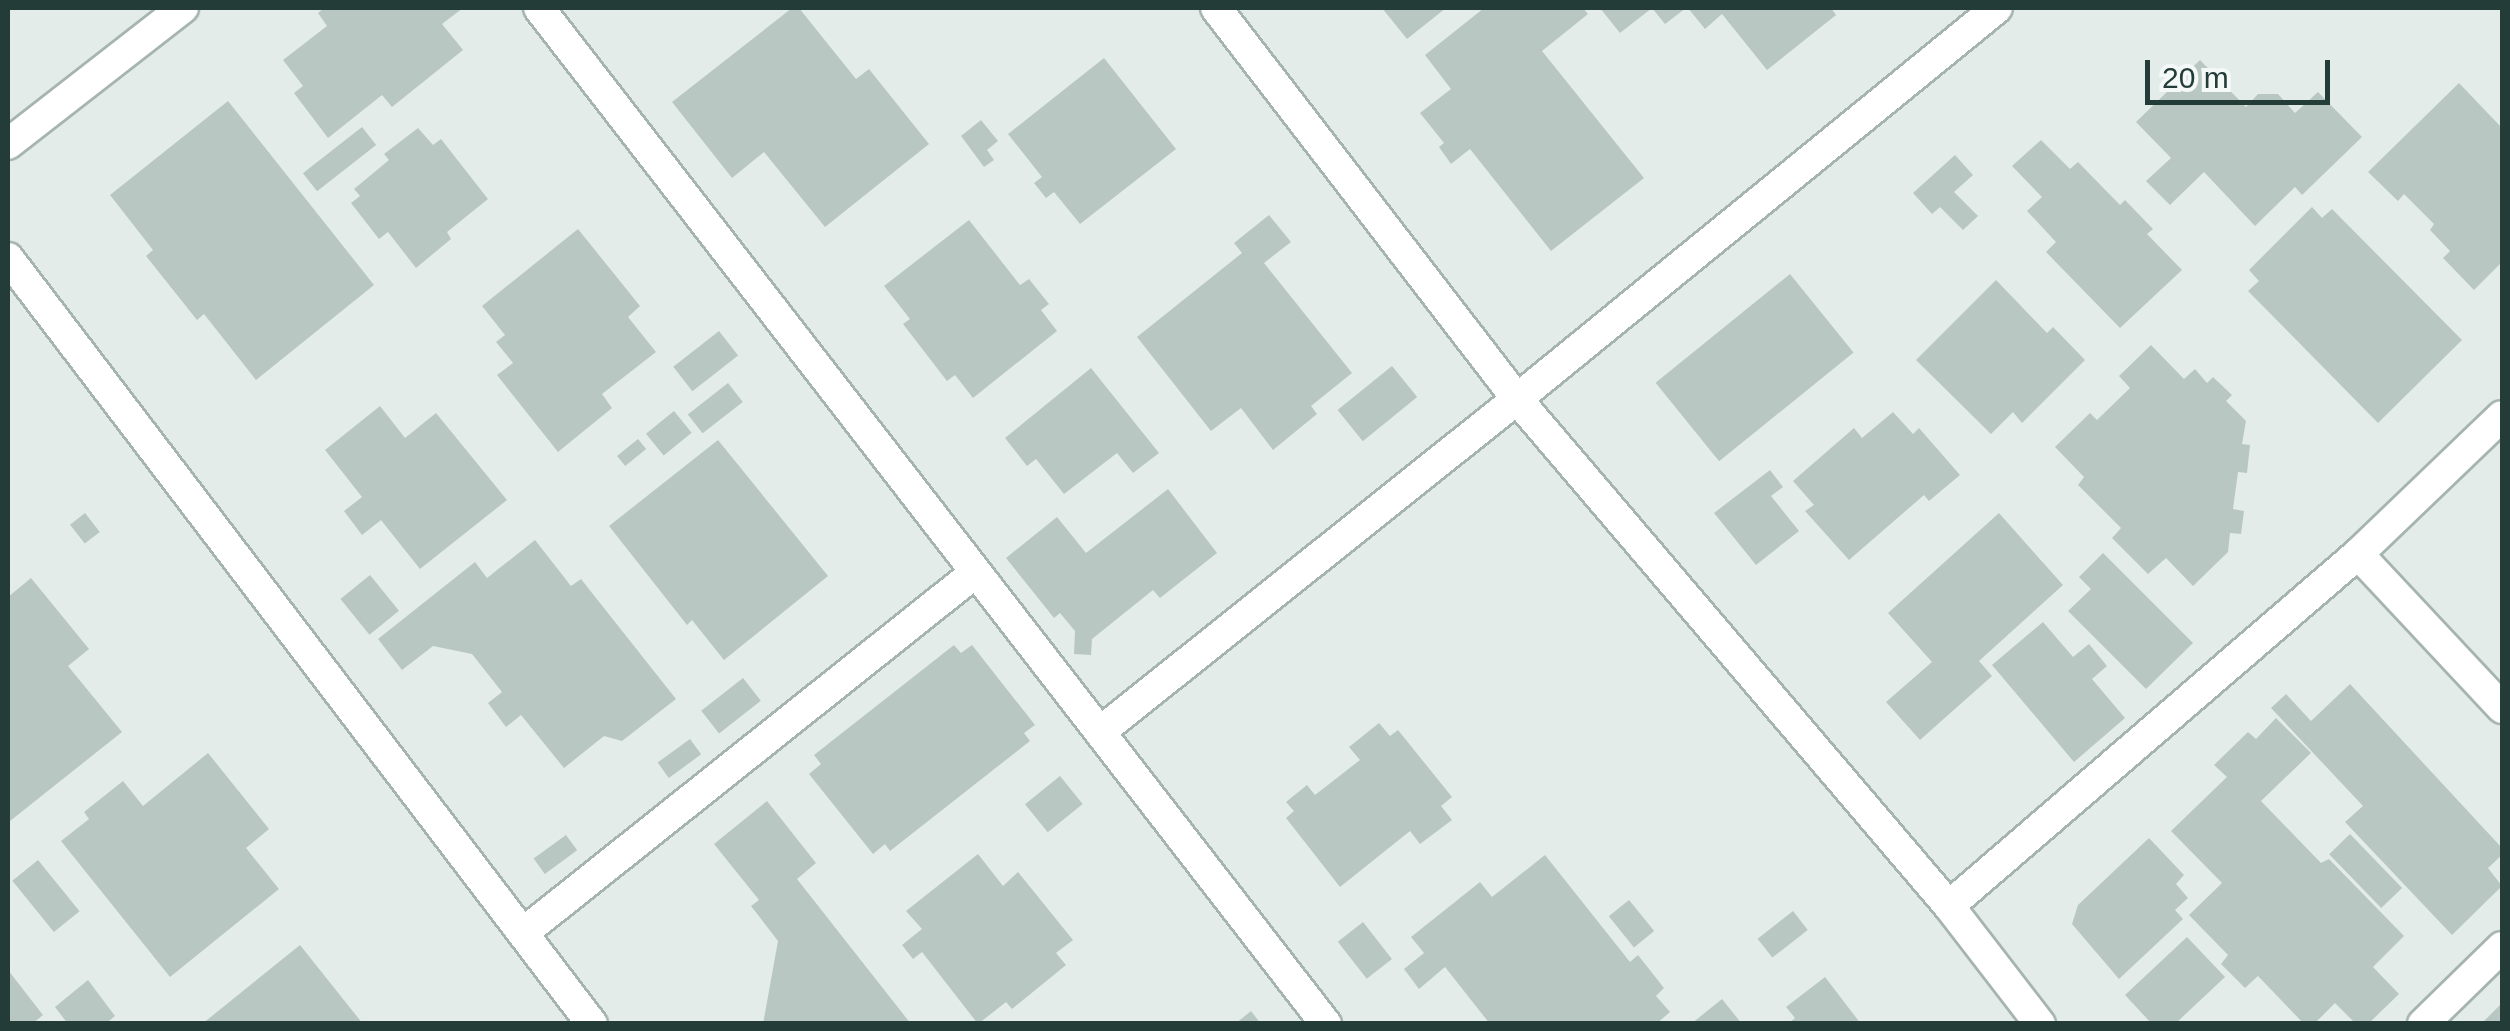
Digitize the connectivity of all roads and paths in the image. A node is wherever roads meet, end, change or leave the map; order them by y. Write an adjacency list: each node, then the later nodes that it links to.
1 (183, 8): 5 (street)
2 (538, 8): 10 (street)
3 (1216, 8): 7 (street)
4 (1997, 8): 7 (street)
5 (8, 144)
6 (8, 258): 14 (street)
7 (1517, 400): 12 (street); 13 (street)
8 (2502, 416): 9 (street)
9 (2358, 554): 11 (street); 13 (street)
10 (976, 572): 12 (street); 14 (street)
11 (2502, 708)
12 (1100, 732): 17 (street)
13 (1948, 906): 18 (street)
14 (523, 933): 16 (street)
15 (2502, 947): 19 (street)
16 (592, 1024)
17 (1326, 1024)
18 (2040, 1024)
19 (2423, 1024)

